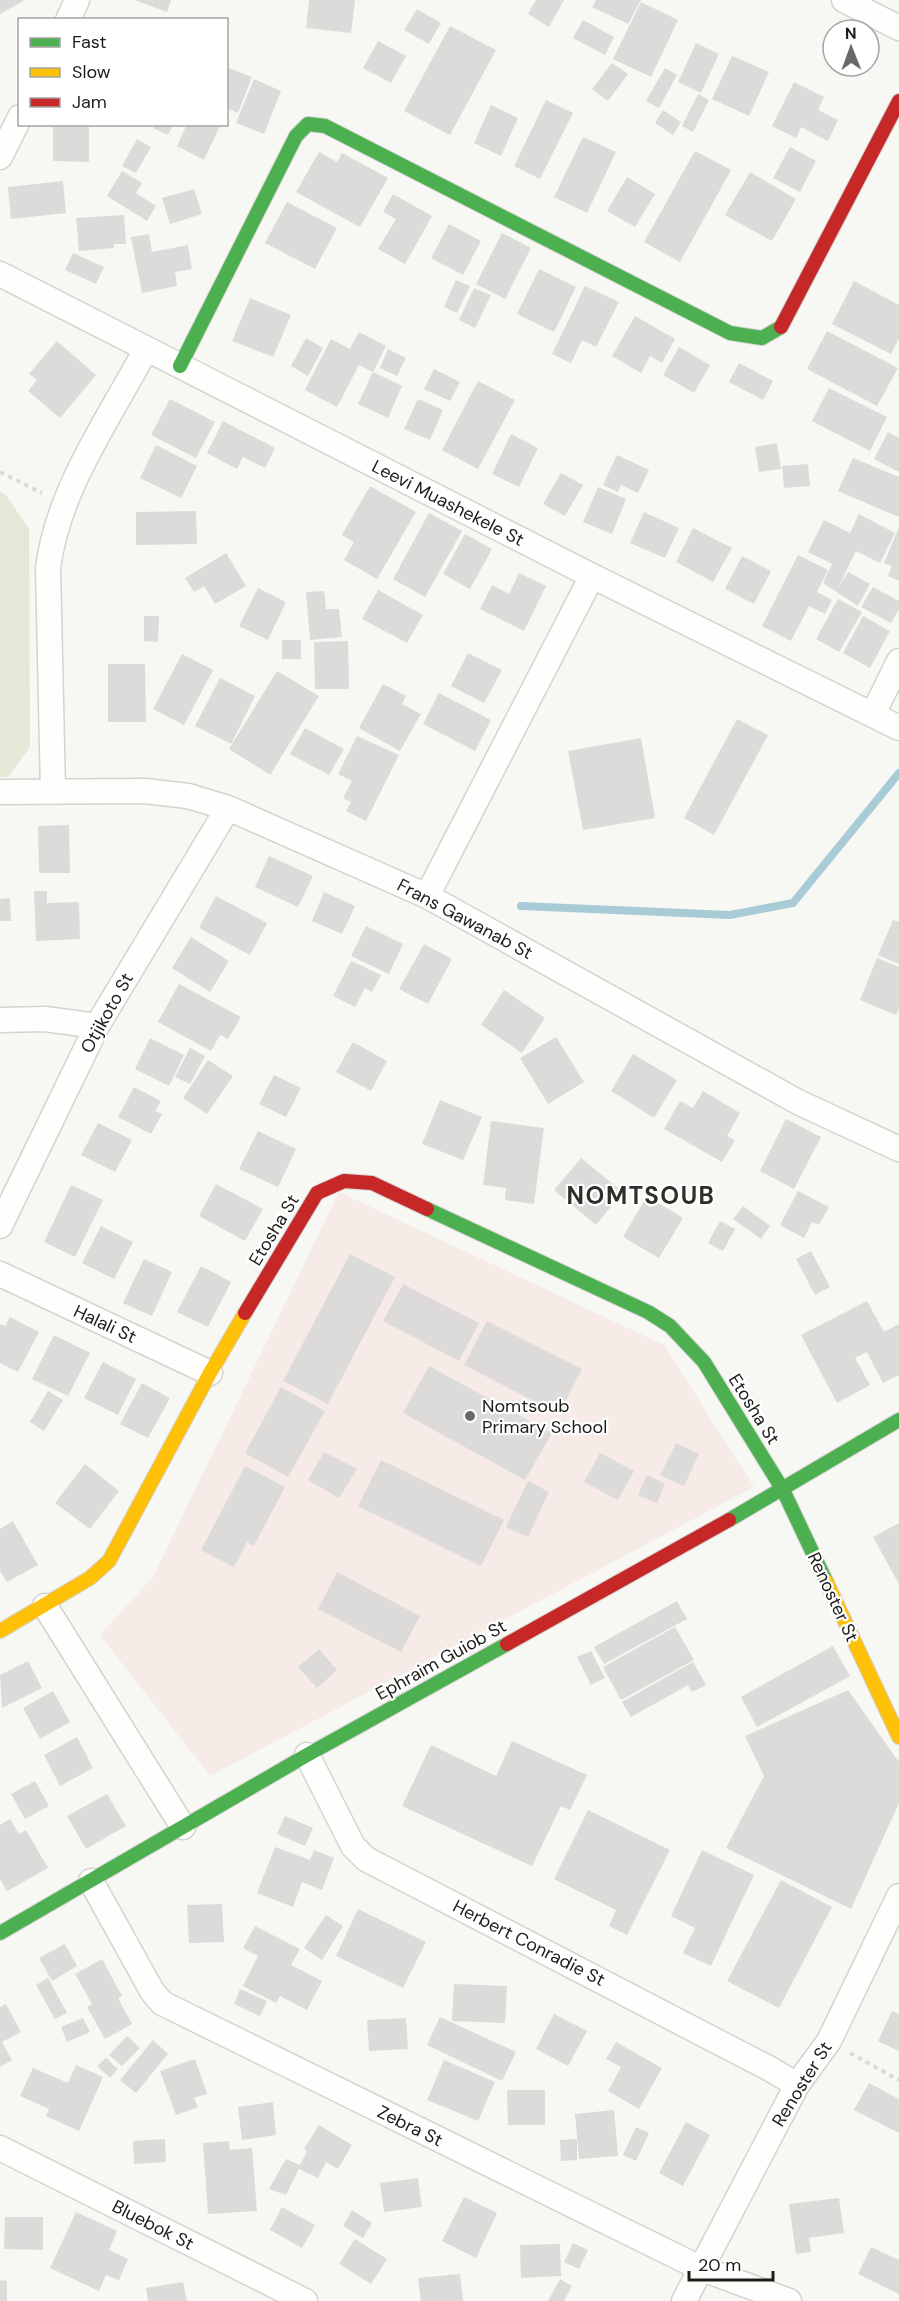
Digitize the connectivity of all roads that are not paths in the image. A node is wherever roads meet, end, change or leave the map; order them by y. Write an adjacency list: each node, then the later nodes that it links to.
1 (77, 0): 3 (street)
2 (844, 0): 4 (street)
3 (69, 18)
4 (899, 28)
5 (899, 101): 10 (street)
6 (18, 121): 7 (street)
7 (0, 157)
8 (0, 274): 9 (street, Leevi Muashekele St)
9 (146, 349): 10 (street, Leevi Muashekele St); 15 (street)
10 (180, 366): 11 (street, Leevi Muashekele St)
11 (592, 576): 13 (street, Leevi Muashekele St); 18 (street)
12 (899, 661): 13 (street)
13 (873, 714): 14 (street, Leevi Muashekele St)
14 (897, 727)
15 (53, 791): 16 (street, Frans Gawanab St); 17 (street, Frans Gawanab St)
16 (0, 792)
17 (228, 808): 18 (street, Frans Gawanab St); 20 (street, Otjikoto St)
18 (427, 896): 21 (street, Frans Gawanab St)
19 (0, 1020): 20 (street)
20 (97, 1026): 22 (street, Otjikoto St)
21 (899, 1149)
22 (0, 1226)
23 (0, 1274): 24 (street, Halali St)
24 (210, 1373): 26 (street, Etosha St); 27 (street, Etosha St)
25 (899, 1420): 26 (street, Ephraim Guiob St)
26 (783, 1490): 29 (street, Renoster St); 30 (street, Ephraim Guiob St)
27 (45, 1606): 28 (street, Etosha St); 31 (street)
28 (0, 1631)
29 (899, 1737)
30 (307, 1755): 31 (street, Ephraim Guiob St); 35 (street, Herbert Conradie St)
31 (183, 1827): 32 (street, Ephraim Guiob St)
32 (91, 1881): 34 (street, Ephraim Guiob St); 37 (street, Zebra St)
33 (899, 1896): 35 (street, Renoster St)
34 (0, 1933)
35 (797, 2085): 37 (street, Renoster St)
36 (0, 2148): 38 (street, Bluebok St)
37 (700, 2268): 39 (street, Renoster St); 40 (street, Zebra St)
38 (305, 2301)
39 (684, 2301)
40 (789, 2301)

